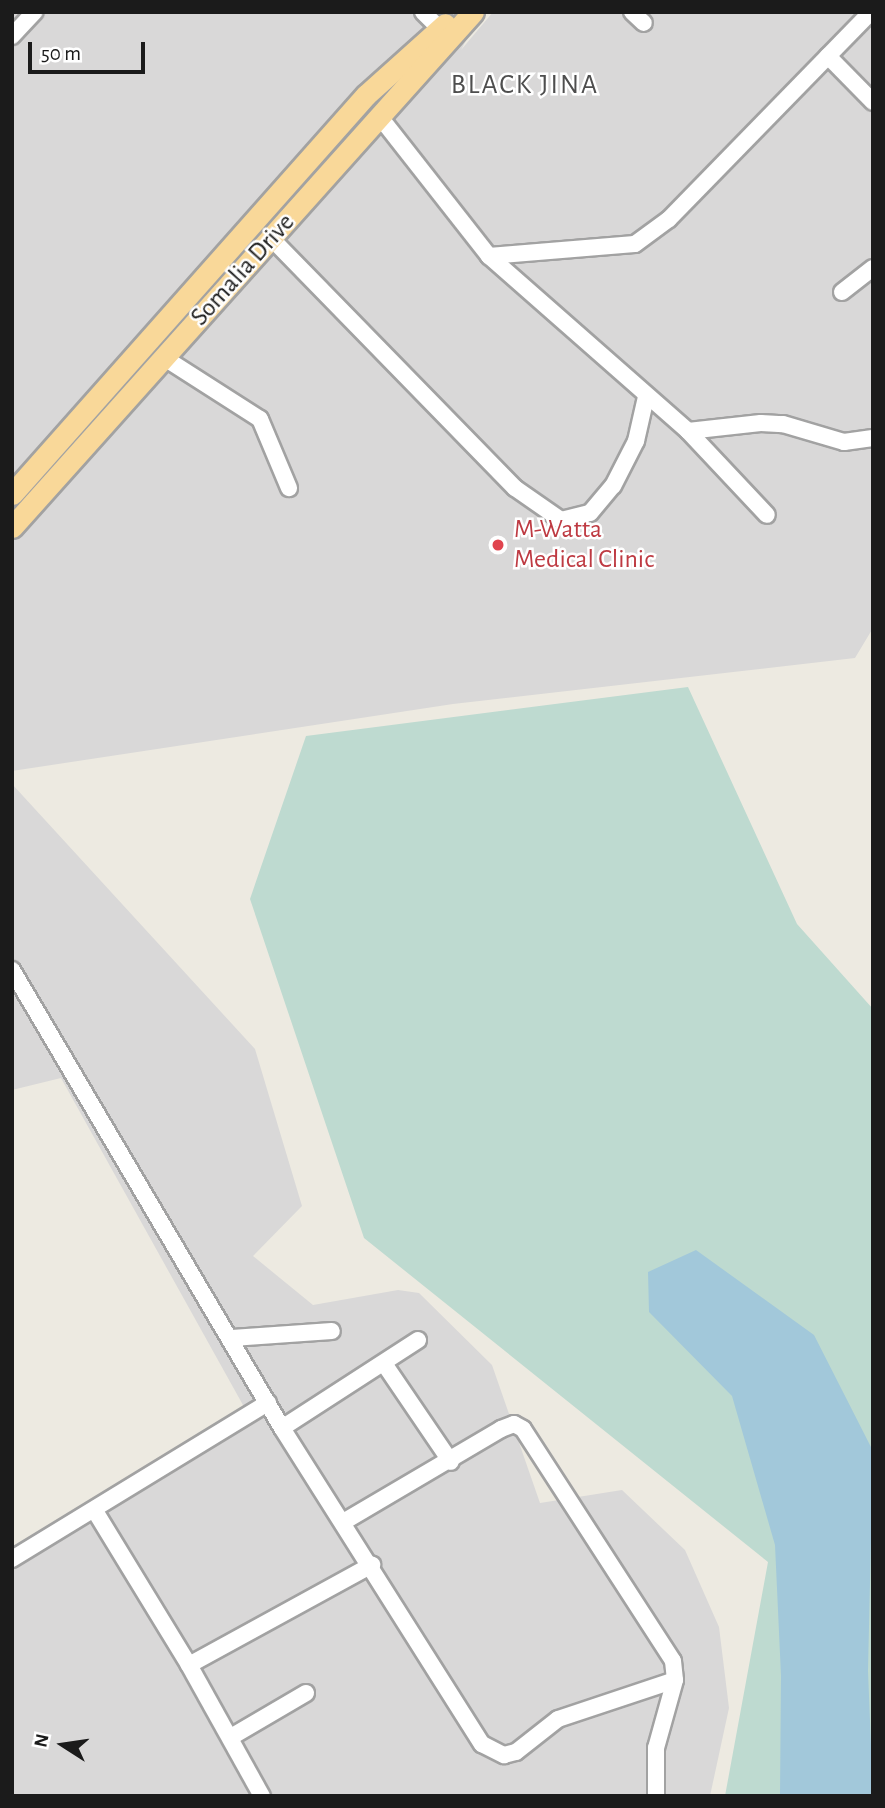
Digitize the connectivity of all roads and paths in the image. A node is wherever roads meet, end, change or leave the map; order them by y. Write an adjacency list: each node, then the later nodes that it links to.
1 (34, 12): 7 (street)
2 (423, 12): 6 (street)
3 (456, 12): 6 (main road, Somalia Drive)
4 (472, 12): 10 (main road, Somalia Drive)
5 (871, 12): 8 (street)
6 (441, 30): 20 (main road, Somalia Drive)
7 (12, 36)
8 (828, 56): 9 (street); 12 (street)
9 (873, 102)
10 (380, 117): 11 (main road, Somalia Drive); 12 (street)
11 (272, 239): 15 (main road, Somalia Drive); 16 (street)
12 (489, 256): 16 (street)
13 (873, 268): 14 (street)
14 (842, 292)
15 (163, 357): 19 (street); 22 (main road, Somalia Drive)
16 (646, 397): 17 (street)
17 (688, 431): 18 (street); 21 (street)
18 (873, 438)
19 (289, 488)
20 (12, 494)
21 (767, 515)
22 (12, 527)
23 (12, 970): 25 (street)
24 (332, 1331): 25 (street)
25 (232, 1338): 28 (street)
26 (418, 1340): 27 (street)
27 (385, 1365): 29 (street); 30 (street)
28 (268, 1403): 29 (street); 31 (street)
29 (282, 1427): 32 (street)
30 (451, 1462): 32 (street); 36 (street)
31 (95, 1511): 33 (street); 35 (street)
32 (345, 1521): 34 (street)
33 (12, 1559)
34 (372, 1564): 35 (street); 36 (street)
35 (189, 1665): 38 (street)
36 (675, 1680): 40 (street)
37 (306, 1693): 38 (street)
38 (231, 1737): 39 (street)
39 (262, 1796)
40 (656, 1796)

